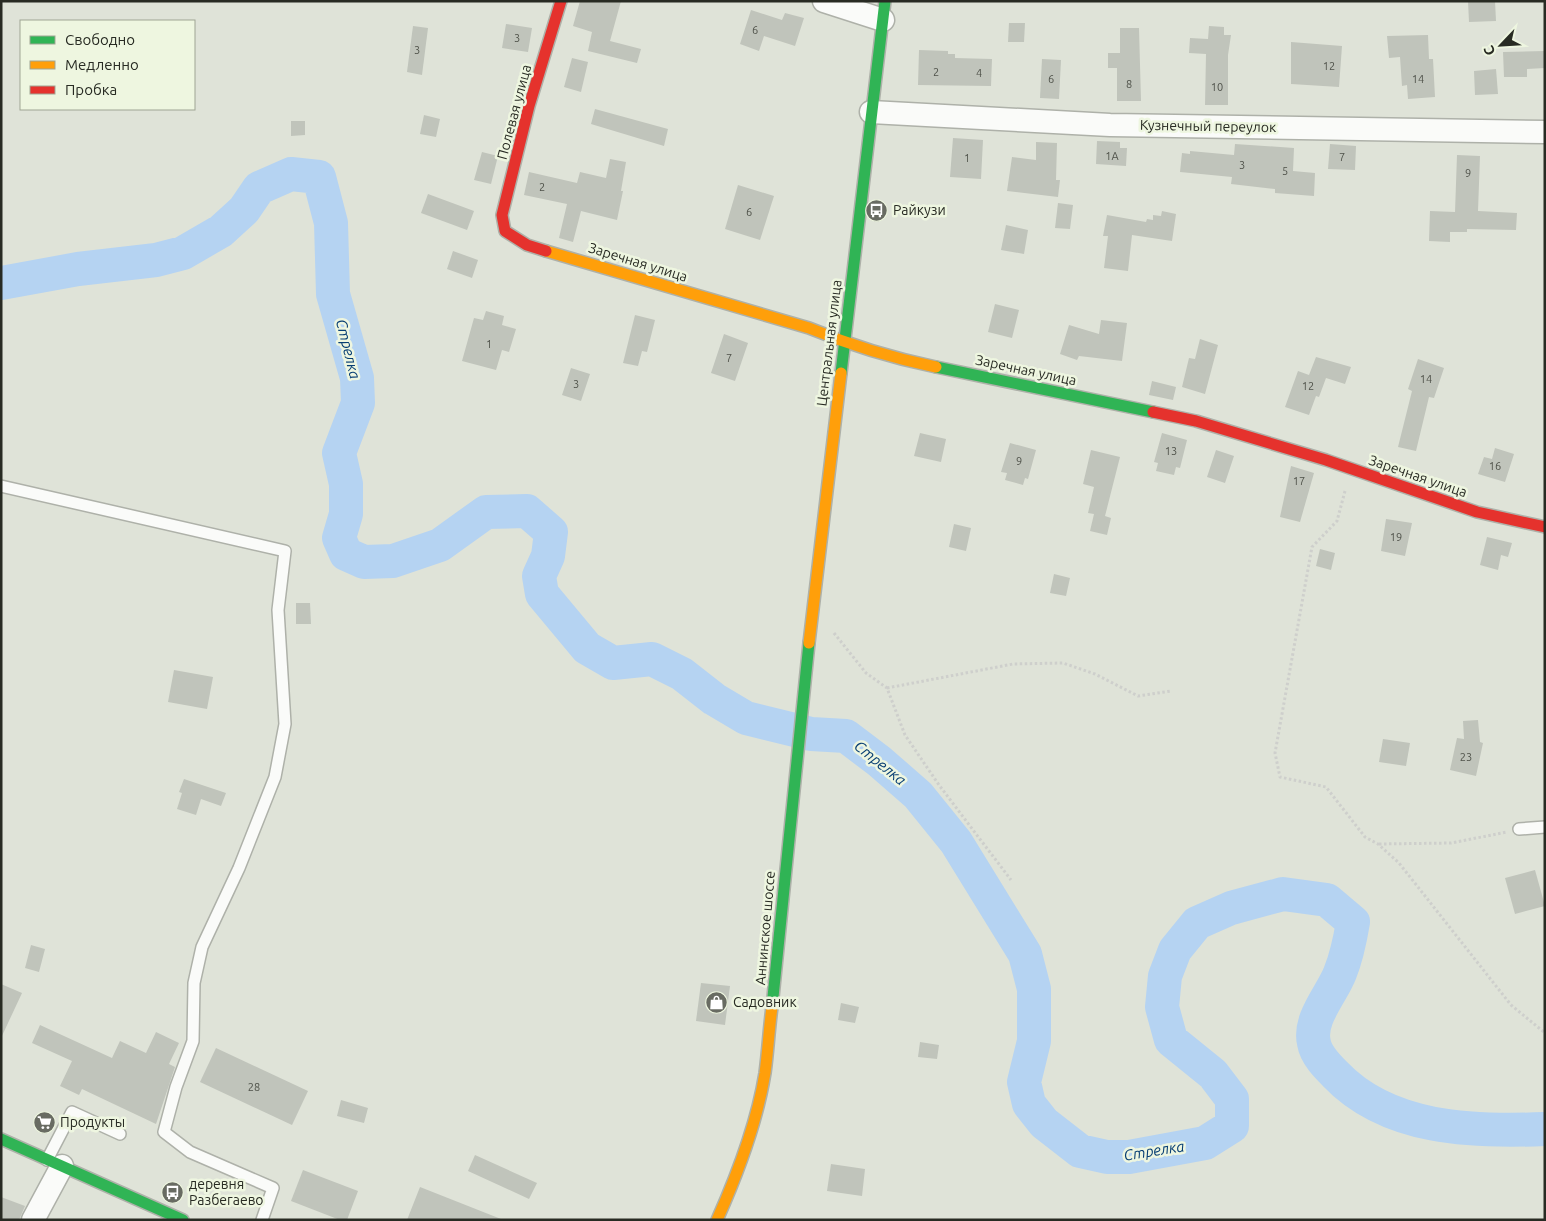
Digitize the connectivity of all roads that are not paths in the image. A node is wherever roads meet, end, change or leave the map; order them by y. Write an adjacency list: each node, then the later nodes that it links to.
1 (561, 1): 6 (main road, Полевая улица)
2 (824, 1): 3 (street)
3 (884, 10): 4 (main road, Центральная улица)
4 (871, 112): 5 (street, Кузнечный переулок); 7 (main road, Центральная улица)
5 (1545, 132)
6 (505, 231): 7 (main road, Заречная улица)
7 (845, 343): 9 (main road, Заречная улица); 10 (main road, Центральная улица)
8 (1, 486): 18 (lane)
9 (1545, 527)
10 (795, 780): 19 (main road, Аннинское шоссе)
11 (1545, 827): 12 (lane)
12 (1519, 829)
13 (120, 1134): 15 (lane)
14 (1, 1138): 15 (main road)
15 (54, 1163): 16 (street); 17 (main road)
16 (33, 1220)
17 (183, 1220)
18 (262, 1220)
19 (717, 1220)

